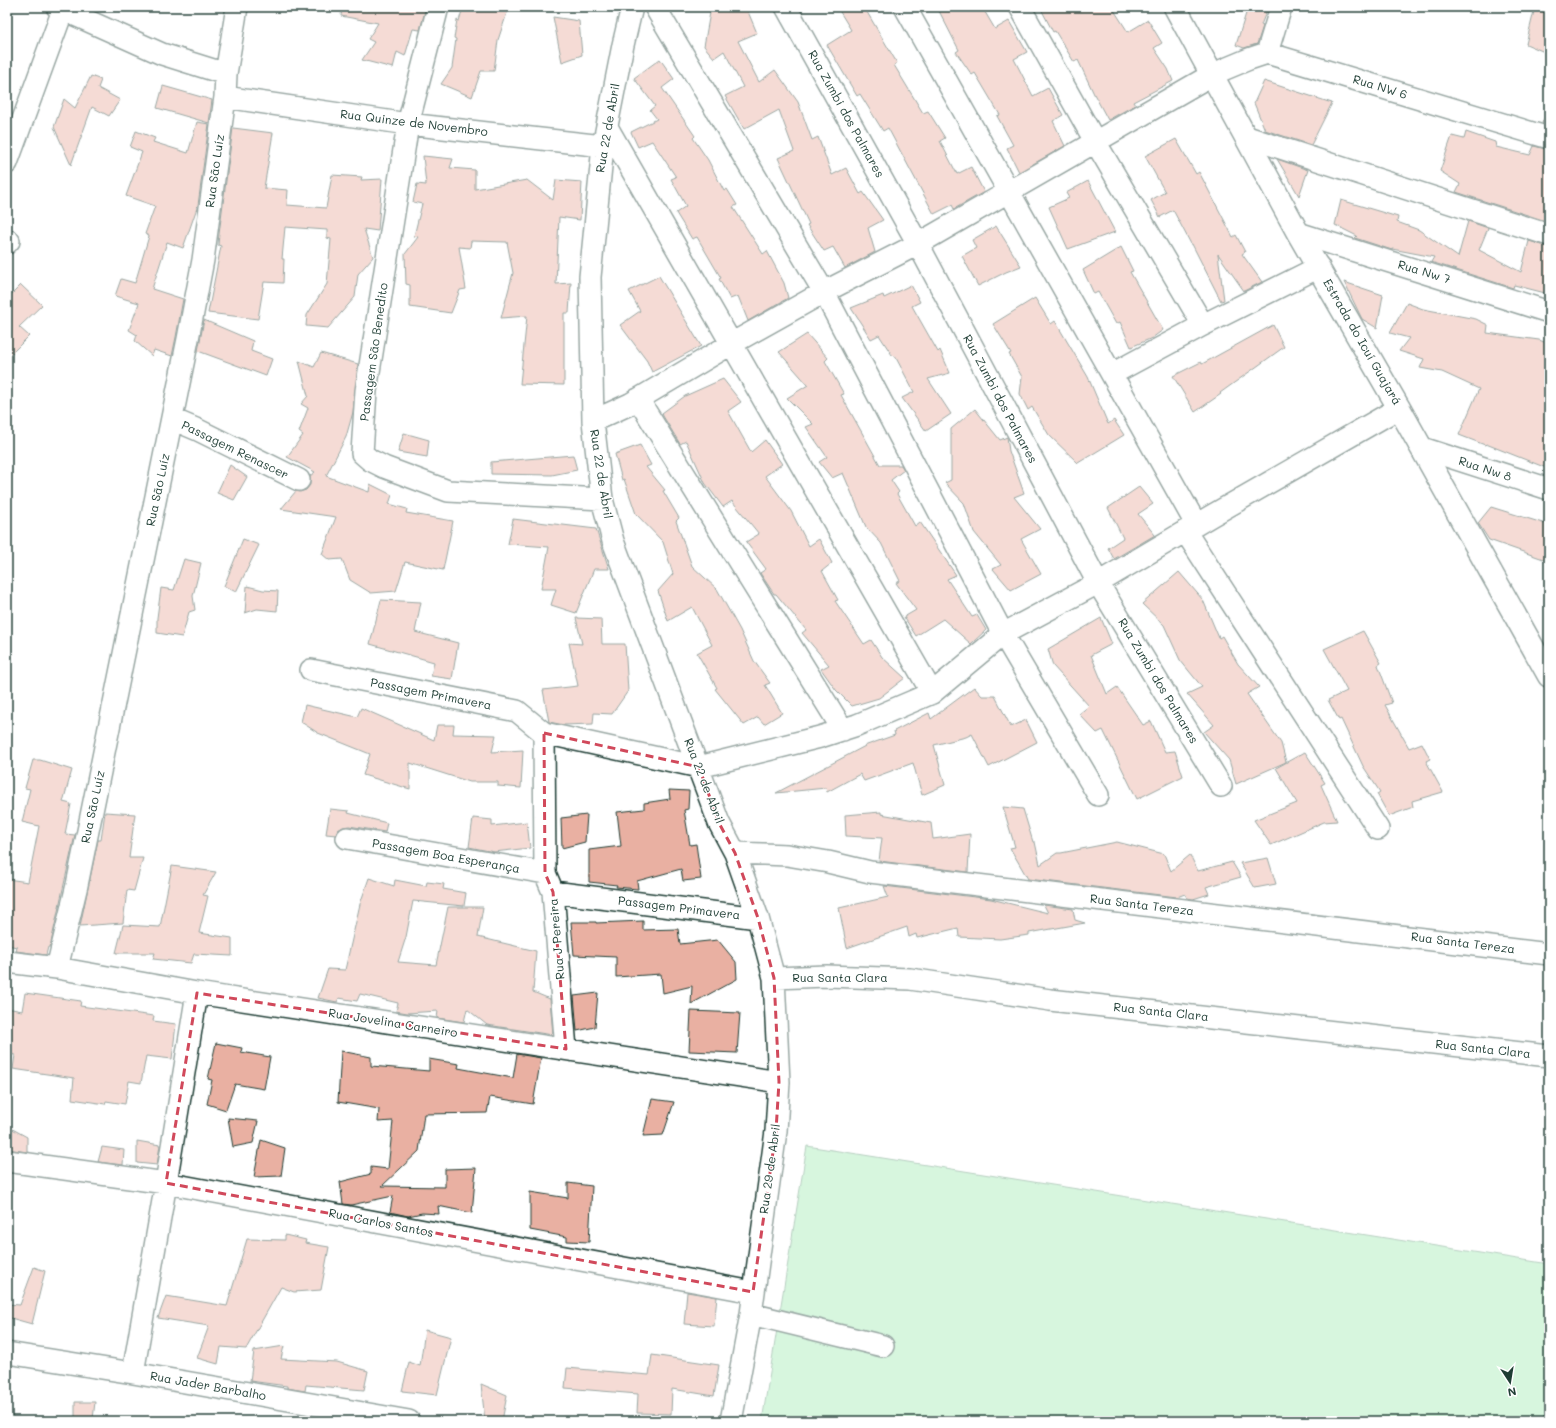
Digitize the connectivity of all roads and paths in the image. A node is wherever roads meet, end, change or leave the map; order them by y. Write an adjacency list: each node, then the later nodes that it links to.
1 (237, 7): 12 (street, Rua São Luíz)
2 (438, 7): 15 (street, Passagem São Benedito)
3 (632, 7): 16 (street, Rua 22 de Abril)
4 (655, 7): 26 (street)
5 (786, 7): 24 (street, Rua Zumbi dos Palmares)
6 (905, 7): 21 (street)
7 (1020, 7): 19 (street)
8 (1175, 7): 13 (street, Estrada do Icuí Guajará)
9 (1281, 7): 11 (street)
10 (61, 8): 12 (street); 20 (street)
11 (1267, 53): 13 (street); 18 (street, Rua NW 6)
12 (226, 74): 14 (street, Rua São Luíz)
13 (1213, 74): 17 (street, Estrada do Icuí Guajará); 19 (street)
14 (225, 97): 15 (street, Rua Quinze de Novembro); 33 (street, Rua São Luíz)
15 (408, 124): 16 (street, Rua Quinze de Novembro); 38 (street, Passagem São Benedito)
16 (605, 137): 29 (street); 34 (street, Rua 22 de Abril)
17 (1247, 137): 22 (street, Estrada do Icuí Guajará); 23 (street)
18 (1549, 138)
19 (1096, 142): 21 (street); 28 (street)
20 (7, 163)
21 (1009, 192): 24 (street); 30 (street)
22 (1298, 233): 25 (street, Estrada do Icuí Guajará); 27 (street, Rua Nw 7)
23 (1549, 235)
24 (918, 244): 26 (street); 40 (street, Rua Zumbi dos Palmares)
25 (1319, 267): 28 (street); 32 (street, Estrada do Icuí Guajará)
26 (824, 292): 29 (street); 41 (street)
27 (1549, 312)
28 (1203, 325): 30 (street)
29 (731, 344): 31 (street); 44 (street)
30 (1112, 374): 39 (street)
31 (638, 399): 34 (street); 45 (street)
32 (1399, 408): 35 (street, Estrada do Icuí Guajará); 39 (street)
33 (172, 419): 36 (street, Passagem Renascer); 57 (street, Rua São Luíz)
34 (593, 421): 38 (street, Rua 22 de Abril)
35 (1422, 448): 37 (street, Rua Nw 8); 43 (street, Estrada do Icuí Guajará)
36 (299, 480)
37 (1549, 489)
38 (602, 500): 47 (street, Rua 22 de Abril)
39 (1191, 528): 40 (street); 50 (street)
40 (1098, 583): 41 (street); 48 (street, Rua Zumbi dos Palmares)
41 (1003, 634): 44 (street); 49 (street)
42 (311, 670): 46 (street, Passagem Primavera)
43 (1548, 673)
44 (932, 693): 45 (street)
45 (843, 730): 47 (street)
46 (544, 734): 47 (street); 53 (street, Rua J Pereira)
47 (699, 767): 52 (street, Rua 22 de Abril)
48 (1221, 786)
49 (1098, 795)
50 (1378, 829)
51 (347, 838): 53 (street, Passagem Boa Esperança)
52 (735, 853): 54 (street, Rua 22 de Abril); 55 (street, Rua Santa Tereza)
53 (549, 882): 54 (street, Passagem Primavera); 60 (street, Rua J Pereira)
54 (758, 918): 58 (street, Rua 29 de Abril)
55 (1549, 954)
56 (7, 962): 57 (street, Rua Jovelina Carneiro)
57 (57, 968): 59 (street, Rua Jovelina Carneiro)
58 (774, 978): 61 (street, Rua Santa Clara); 62 (street, Rua 29 de Abril)
59 (197, 993): 60 (street, Rua Jovelina Carneiro); 64 (street)
60 (566, 1050): 62 (street, Rua Jovelina Carneiro)
61 (1549, 1056)
62 (779, 1082): 65 (street, Rua 29 de Abril)
63 (7, 1161): 64 (street, Rua Carlos Santos)
64 (166, 1183): 65 (street, Rua Carlos Santos); 69 (street)
65 (753, 1292): 66 (street, Rua 29 de Abril)
66 (751, 1314): 67 (street); 71 (street, Rua 29 de Abril)
67 (883, 1346)
68 (7, 1353): 69 (street, Rua Jader Barbalho)
69 (133, 1373): 70 (street, Rua Jader Barbalho)
70 (409, 1421)
71 (731, 1421)

